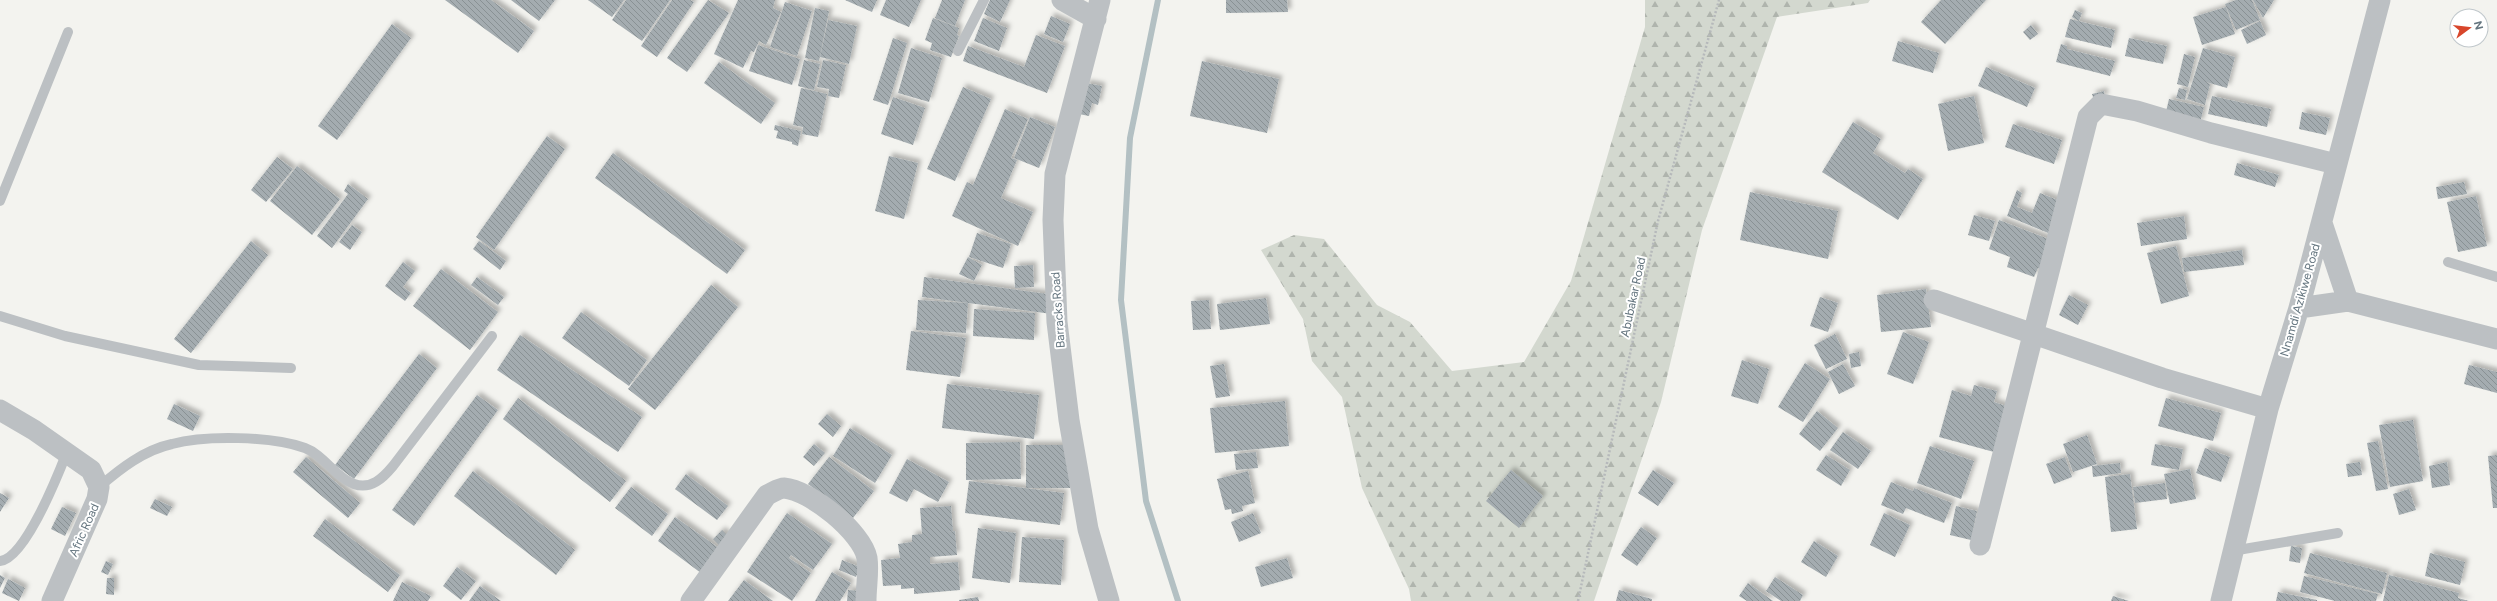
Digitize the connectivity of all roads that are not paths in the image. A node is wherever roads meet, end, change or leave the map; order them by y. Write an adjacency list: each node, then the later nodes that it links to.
1 (984, 0): 6 (lane)
2 (1062, 0): 4 (street)
3 (2380, 0): 7 (street, Nnamdi Azikiwe Road)
4 (1098, 9): 31 (street, Barracks Road)
5 (68, 32): 8 (lane)
6 (958, 51)
7 (2336, 164): 9 (street, Nnamdi Azikiwe Road); 16 (street)
8 (0, 201)
9 (2322, 223): 13 (street); 14 (street, Nnamdi Azikiwe Road)
10 (2448, 262): 11 (lane)
11 (2497, 276)
12 (1934, 300): 16 (street)
13 (2348, 300): 14 (street); 18 (street)
14 (2299, 308): 20 (street, Nnamdi Azikiwe Road)
15 (0, 316): 19 (lane)
16 (2034, 335): 20 (street); 25 (street)
17 (492, 336): 23 (lane)
18 (2497, 339)
19 (291, 368)
20 (2268, 409): 26 (street, Nnamdi Azikiwe Road)
21 (0, 410): 22 (street, Afric Road)
22 (67, 452): 23 (street, Afric Road); 27 (lane)
23 (98, 487): 28 (street, Afric Road)
24 (2338, 533): 26 (lane)
25 (1980, 545)
26 (2232, 551): 32 (street, Nnamdi Azikiwe Road)
27 (0, 561)
28 (52, 601)
29 (691, 601): 30 (street)
30 (866, 601)
31 (1109, 601)
32 (2221, 601)

